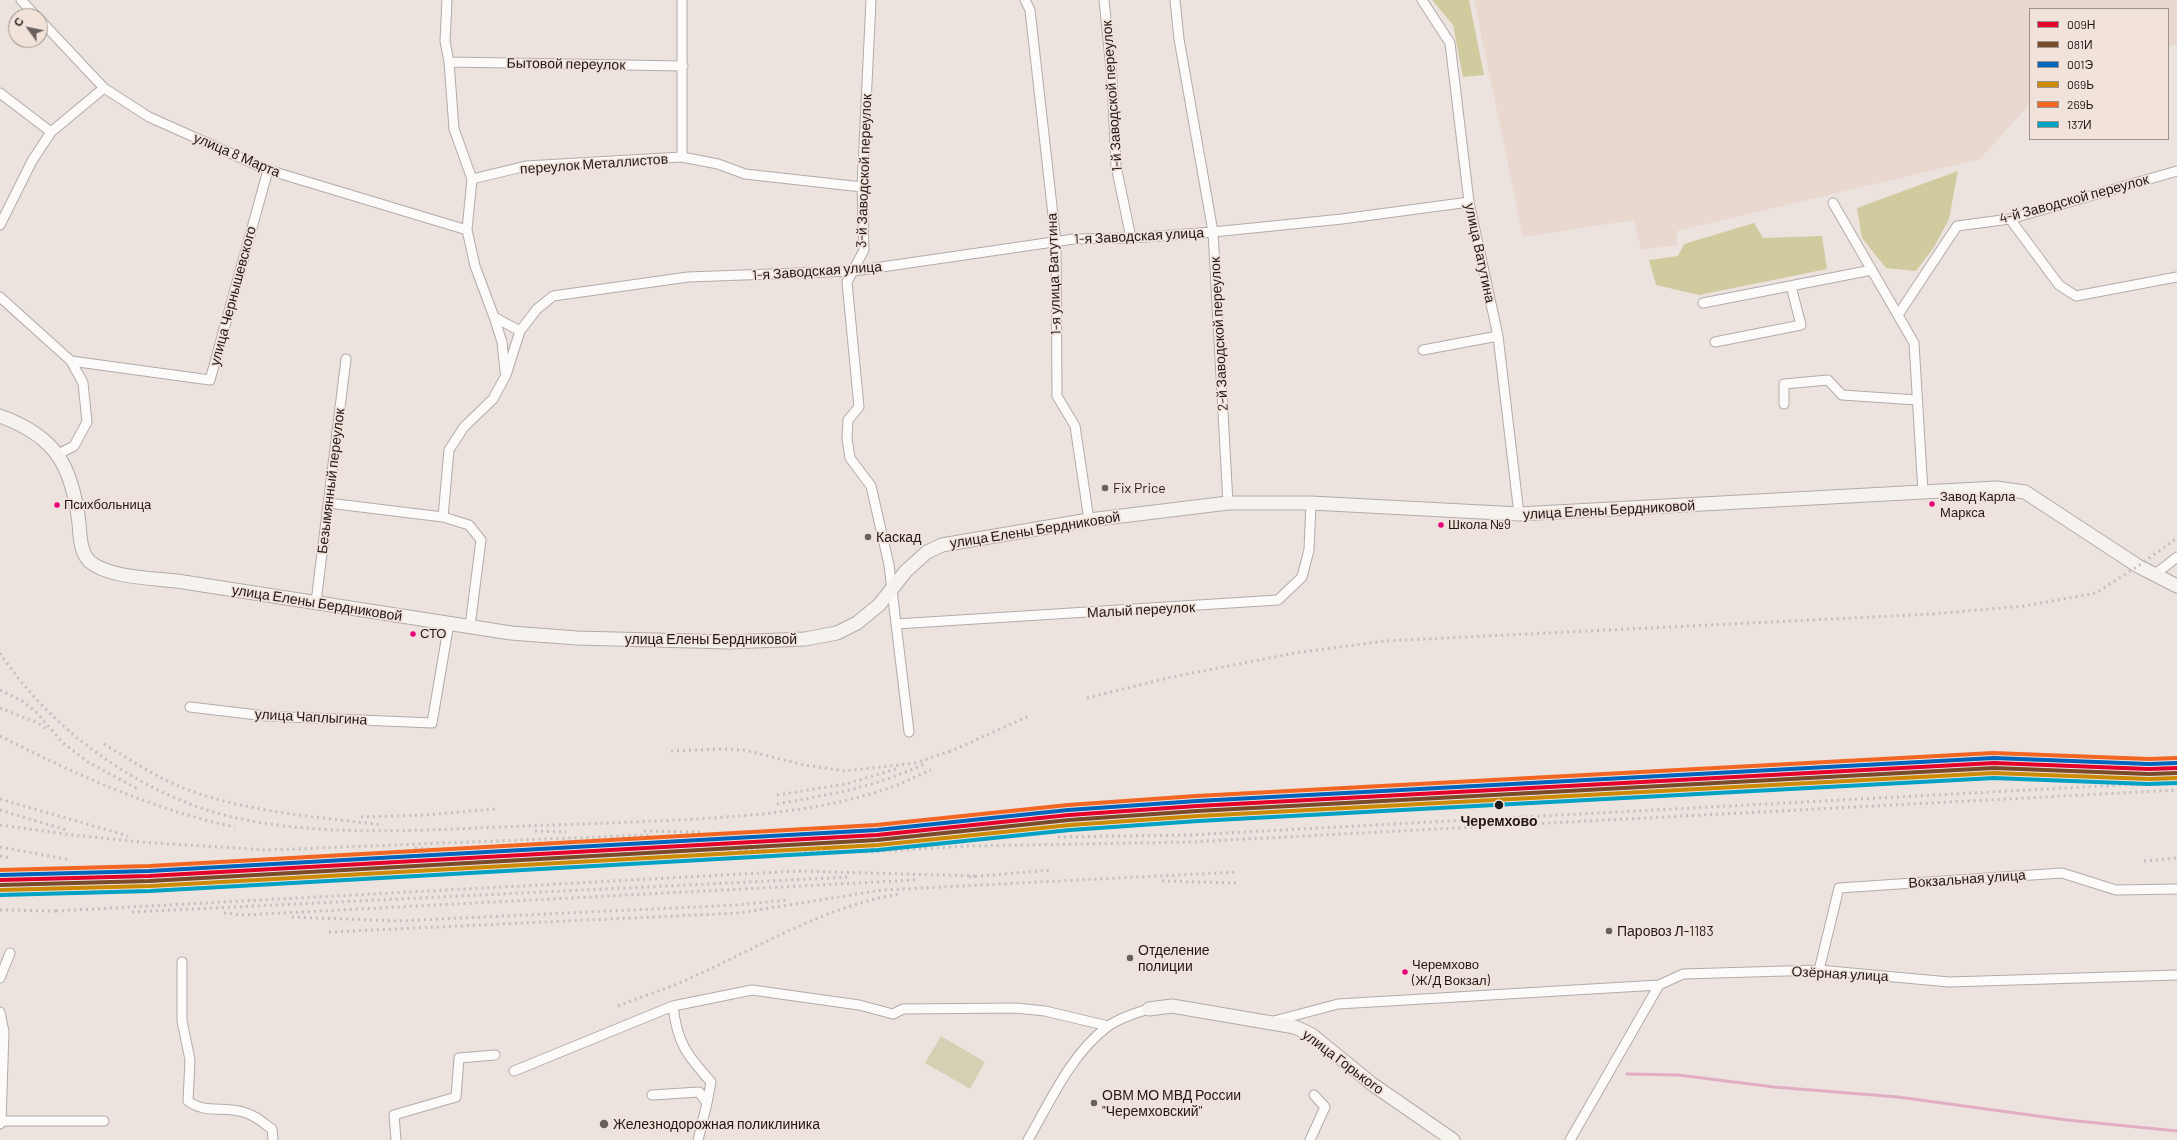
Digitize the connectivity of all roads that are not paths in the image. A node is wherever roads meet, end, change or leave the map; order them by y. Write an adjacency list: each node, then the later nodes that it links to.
1 (21, 0): 9 (street)
2 (447, 0): 11 (street)
3 (682, 0): 12 (street)
4 (871, 0): 20 (street, 3-й Заводской переулок)
5 (1025, 0): 28 (street, 1-я улица Ватутина)
6 (1104, 0): 27 (street, 1-й Заводской переулок)
7 (1175, 0): 26 (street, 2-й Заводской переулок)
8 (1422, 0): 21 (street, улица Ватутина)
9 (28, 8)
10 (48, 28): 13 (street, улица 8 Марта)
11 (449, 62): 12 (street, Бытовой переулок); 19 (street)
12 (683, 66): 16 (street)
13 (104, 88): 15 (street); 17 (street, улица 8 Марта)
14 (0, 93): 15 (street)
15 (51, 132): 24 (street)
16 (682, 157): 19 (street, переулок Металлистов); 20 (street, переулок Металлистов)
17 (268, 170): 25 (street, улица 8 Марта); 42 (street, улица Чернышевского)
18 (2177, 171): 23 (street, 4-й Заводской переулок)
19 (472, 179): 25 (street)
20 (862, 187): 30 (street, 3-й Заводской переулок)
21 (1469, 202): 26 (street, 1-я Заводская улица); 38 (street, улица Ватутина)
22 (1833, 202): 29 (street)
23 (2010, 219): 31 (street); 35 (street, 4-й Заводской переулок)
24 (0, 225)
25 (467, 230): 36 (street)
26 (1213, 232): 27 (street, 1-я Заводская улица); 49 (street, 2-й Заводской переулок)
27 (1131, 238): 28 (street, 1-я Заводская улица)
28 (1056, 242): 30 (street, 1-я Заводская улица); 54 (street, 1-я улица Ватутина)
29 (1872, 270): 32 (street); 35 (street)
30 (854, 271): 37 (street, 1-я Заводская улица); 58 (street, 3-й Заводской переулок)
31 (2177, 277)
32 (1791, 286): 34 (street); 39 (street)
33 (0, 297): 42 (street)
34 (1703, 303)
35 (1898, 315): 44 (street)
36 (494, 317): 37 (street); 43 (street)
37 (520, 331): 43 (street, 1-я Заводская улица)
38 (1498, 336): 40 (street); 52 (street, улица Ватутина)
39 (1715, 342)
40 (1422, 350)
41 (346, 359): 51 (street, Безымянный переулок)
42 (71, 360): 47 (street)
43 (506, 375): 53 (street, 1-я Заводская улица)
44 (1917, 400): 45 (street); 48 (street)
45 (1784, 404)
46 (0, 416): 47 (street, улица Елены Бердниковой)
47 (58, 454): 59 (street, улица Елены Бердниковой)
48 (1923, 492): 52 (street, улица Елены Бердниковой); 56 (street, улица Елены Бердниковой)
49 (1228, 502): 50 (street, улица Елены Бердниковой); 54 (street, улица Елены Бердниковой)
50 (1311, 502): 52 (street, улица Елены Бердниковой); 61 (street, Малый переулок)
51 (328, 503): 53 (street); 59 (street, Безымянный переулок)
52 (1518, 514)
53 (443, 518): 62 (street)
54 (1089, 520): 58 (street, улица Елены Бердниковой)
55 (2177, 557): 56 (street)
56 (2154, 574): 57 (street, улица Елены Бердниковой)
57 (2177, 586)
58 (892, 588): 61 (street, 3-й Заводской переулок); 62 (street, улица Елены Бердниковой)
59 (316, 602): 60 (street, улица Елены Бердниковой)
60 (449, 623): 62 (street, улица Елены Бердниковой); 63 (street, улица Чаплыгина)
61 (896, 624): 64 (street, 3-й Заводской переулок)
62 (470, 626)
63 (190, 707)
64 (909, 732)
65 (2177, 889): 68 (street, Вокзальная улица)
66 (10, 952): 70 (street)
67 (182, 962): 84 (street)
68 (1819, 970): 69 (street, Озёрная улица); 71 (street, Озёрная улица)
69 (2177, 975)
70 (0, 978)
71 (1659, 985): 75 (street); 90 (street)
72 (673, 1006): 76 (street); 78 (street); 81 (street)
73 (1149, 1009): 75 (street, улица Горького); 76 (street)
74 (0, 1012): 83 (street)
75 (1273, 1022): 89 (street, улица Горького)
76 (1108, 1026): 87 (street)
77 (495, 1055): 85 (street)
78 (514, 1071)
79 (652, 1094): 81 (street)
80 (1314, 1095): 88 (street)
81 (707, 1104): 86 (street)
82 (104, 1121): 83 (street)
83 (1, 1122)
84 (273, 1140)
85 (396, 1140)
86 (698, 1140)
87 (1028, 1140)
88 (1310, 1140)
89 (1453, 1140)
90 (1570, 1140)

